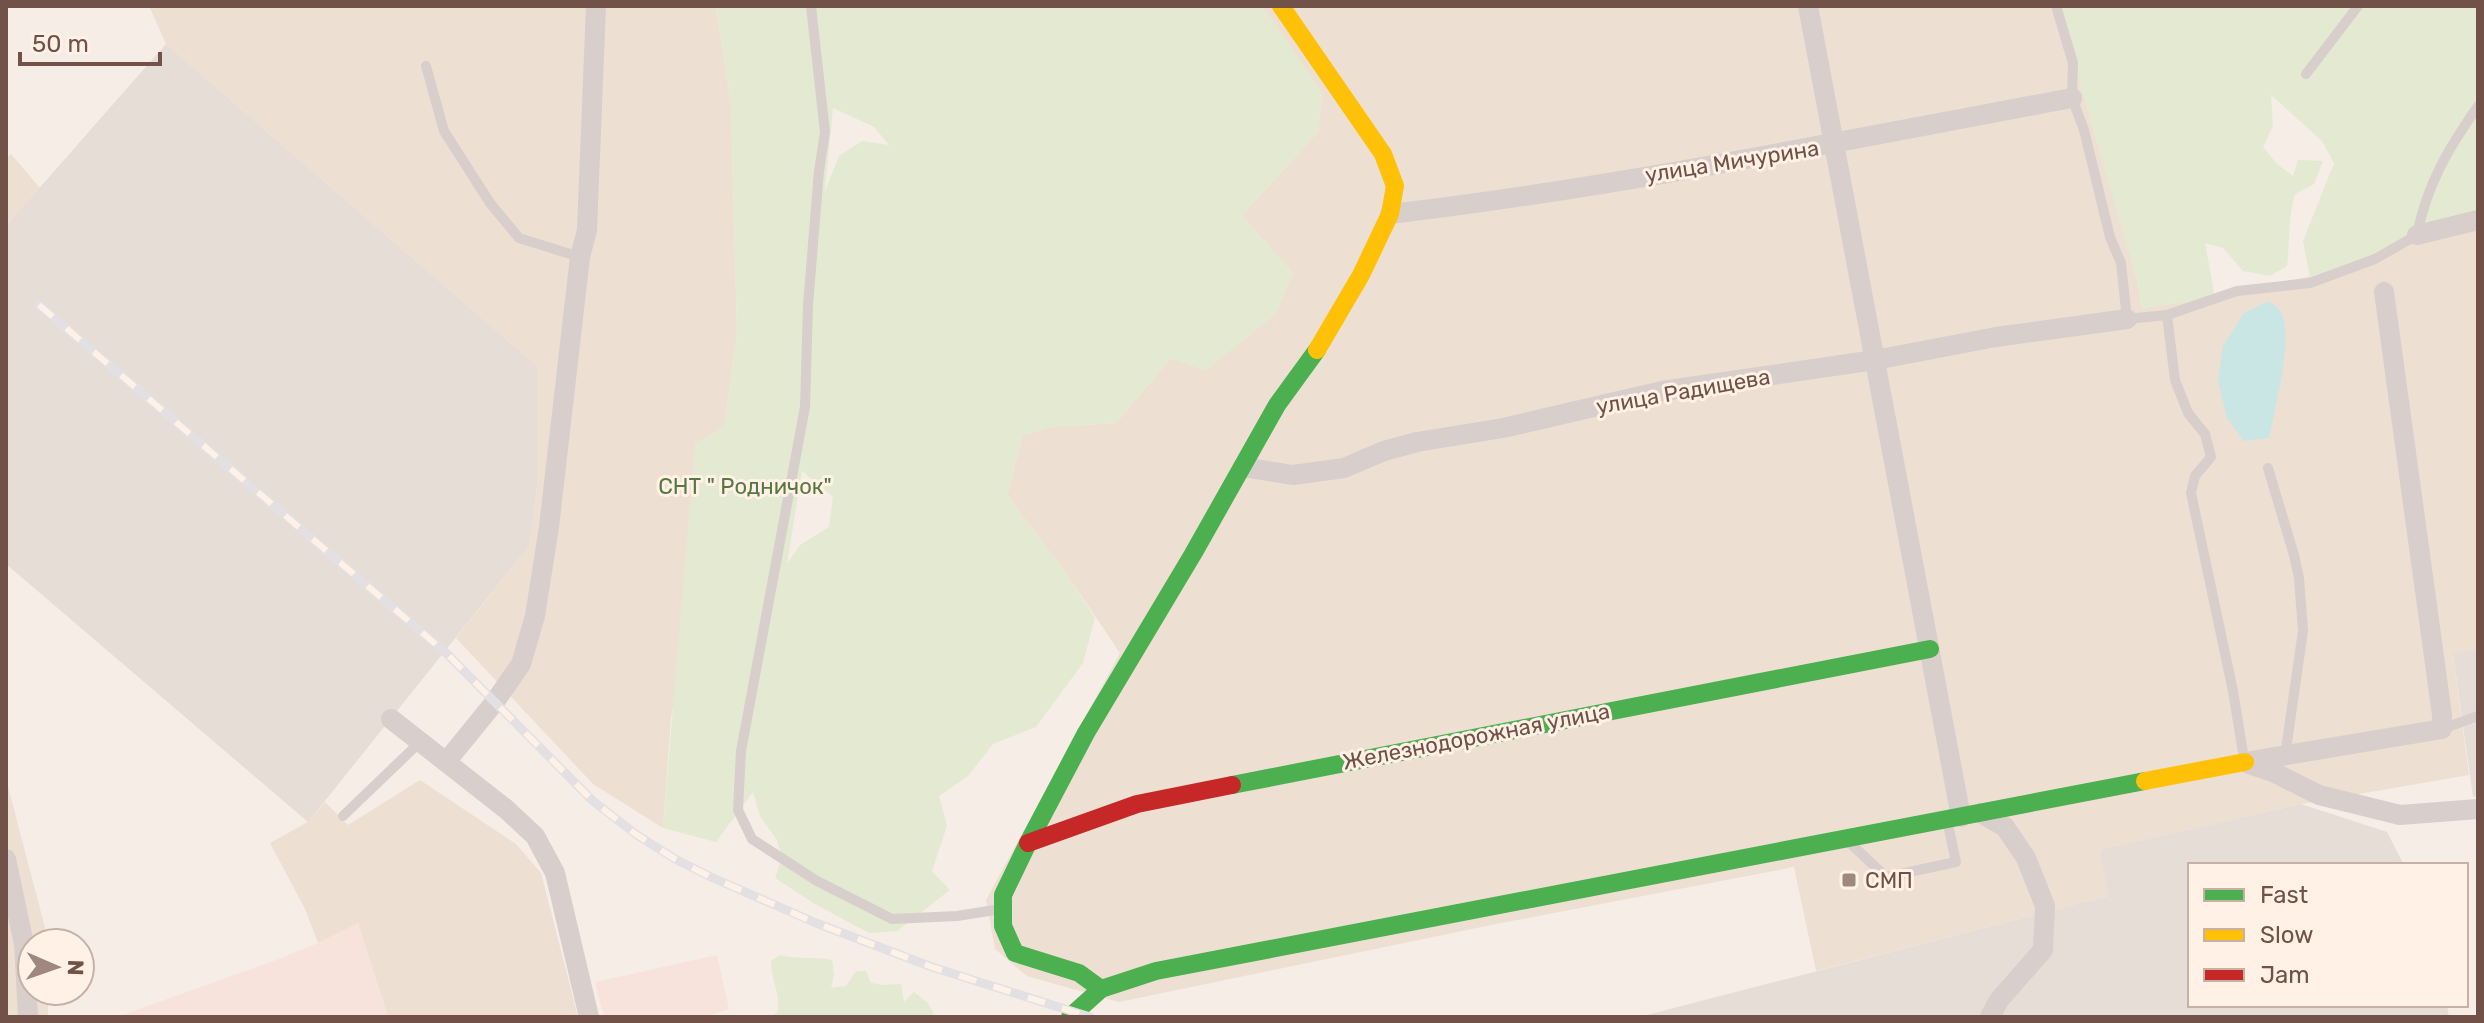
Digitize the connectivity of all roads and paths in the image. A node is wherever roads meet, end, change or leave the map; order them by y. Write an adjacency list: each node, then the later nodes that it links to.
1 (596, 6): 15 (street)
2 (811, 6): 36 (lane)
3 (1281, 6): 12 (street)
4 (1808, 6): 11 (street)
5 (2056, 6): 9 (lane)
6 (2358, 6): 8 (lane)
7 (426, 66): 15 (lane)
8 (2306, 74)
9 (2072, 98): 11 (street, улица Мичурина); 18 (lane)
10 (2478, 106): 14 (lane)
11 (1833, 145): 12 (street, улица Мичурина); 19 (street)
12 (1390, 214): 20 (street)
13 (2478, 220): 14 (street)
14 (2417, 235): 17 (lane)
15 (580, 257): 28 (street)
16 (2384, 292): 25 (street)
17 (2167, 315): 18 (lane); 29 (lane)
18 (2127, 319): 19 (street, улица Радищева)
19 (1875, 360): 20 (street, улица Радищева); 22 (street)
20 (1243, 467): 34 (street)
21 (2268, 468): 27 (lane)
22 (1930, 649): 32 (street); 34 (street, Железнодорожная улица)
23 (2478, 716): 25 (lane)
24 (391, 719): 26 (street)
25 (2442, 729): 27 (street)
26 (420, 742): 28 (street); 31 (lane)
27 (2285, 756): 29 (street)
28 (446, 762): 39 (street)
29 (2245, 762): 30 (street); 32 (street)
30 (2478, 809)
31 (343, 816)
32 (1963, 816): 33 (street); 33 (lane); 41 (street)
33 (1846, 839): 37 (street)
34 (1028, 843): 36 (street)
35 (6, 859): 38 (street)
36 (1003, 909): 37 (street)
37 (1101, 989): 40 (street)
38 (28, 1017)
39 (589, 1017)
40 (1070, 1017)
41 (1990, 1017)

